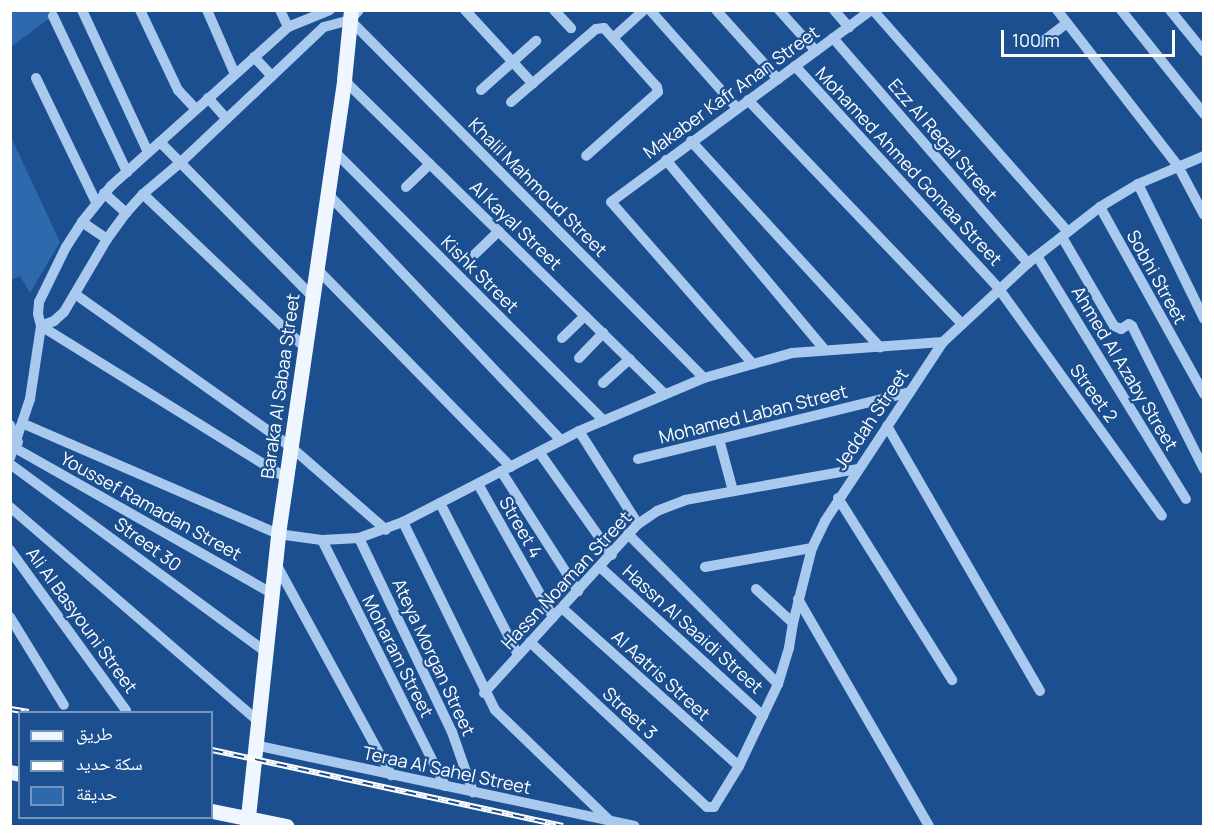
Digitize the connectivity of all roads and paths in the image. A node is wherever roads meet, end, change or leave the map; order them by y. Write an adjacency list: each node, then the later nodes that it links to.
1 (82, 10): 50 (street)
2 (140, 10): 44 (street)
3 (207, 10): 33 (street)
4 (280, 10): 20 (street)
5 (465, 10): 31 (street)
6 (555, 10): 23 (street)
7 (644, 10): 24 (street)
8 (650, 10): 43 (street)
9 (716, 10): 36 (street)
10 (779, 10): 28 (street)
11 (834, 10): 22 (street)
12 (872, 10): 22 (street, Makaber Kafr Anan Street); 69 (street)
13 (1057, 10): 19 (street)
14 (1121, 10): 45 (street)
15 (1170, 10): 29 (street)
16 (322, 12): 20 (street); 21 (street)
17 (353, 14): 21 (street); 37 (main road, Baraka Al Sabaa Street); 91 (street, Khalil Mahmoud Street)
18 (53, 16): 57 (street)
19 (1067, 23): 27 (street); 56 (street)
20 (288, 27): 30 (street)
21 (324, 27): 34 (street)
22 (849, 27): 25 (street, Makaber Kafr Anan Street)
23 (571, 28)
24 (613, 38): 38 (street); 51 (street)
25 (833, 38): 28 (street, Makaber Kafr Anan Street); 73 (street, Ezz Al Regal Street)
26 (536, 41): 31 (street)
27 (1042, 42)
28 (816, 51): 32 (street, Makaber Kafr Anan Street)
29 (1203, 52)
30 (254, 57): 33 (street); 34 (street)
31 (514, 61): 38 (street); 39 (street)
32 (795, 66): 36 (street, Makaber Kafr Anan Street); 75 (street, Mohamed Ahmed Gomaa Street)
33 (235, 75): 40 (street)
34 (272, 76): 46 (street)
35 (36, 78): 63 (street)
36 (777, 79): 41 (street, Makaber Kafr Anan Street)
37 (344, 80): 49 (main road, Baraka Al Sabaa Street); 55 (street, Al Kayal Street)
38 (533, 84): 42 (street)
39 (481, 90)
40 (208, 98): 44 (street); 46 (street)
41 (748, 100): 43 (street, Makaber Kafr Anan Street); 80 (street)
42 (511, 102)
43 (737, 108): 47 (street, Makaber Kafr Anan Street)
44 (196, 109): 48 (street)
45 (1203, 114)
46 (227, 119): 54 (street)
47 (692, 141): 53 (street, Makaber Kafr Anan Street); 85 (street)
48 (160, 142): 50 (street); 54 (street)
49 (333, 150): 62 (main road, Baraka Al Sabaa Street); 96 (street, Kishk Street)
50 (148, 152): 57 (street)
51 (586, 156)
52 (1203, 156): 56 (street, Jeddah Street)
53 (666, 160): 87 (street); 90 (street, Makaber Kafr Anan Street)
54 (180, 164): 61 (street); 77 (street)
55 (430, 164): 59 (street); 68 (street, Al Kayal Street)
56 (1178, 166): 58 (street, Jeddah Street); 66 (street)
57 (127, 171): 60 (street)
58 (1138, 184): 64 (street, Jeddah Street); 79 (street)
59 (406, 187)
60 (104, 193): 63 (street); 65 (street)
61 (143, 194): 65 (street); 86 (street)
62 (328, 194): 74 (main road, Baraka Al Sabaa Street); 102 (street)
63 (96, 202): 67 (street)
64 (1100, 207): 69 (street, Jeddah Street); 95 (street, Sobhi Street)
65 (126, 213): 70 (street)
66 (1203, 214)
67 (82, 222): 70 (street); 81 (street)
68 (499, 231): 71 (street); 78 (street, Al Kayal Street)
69 (1065, 235): 72 (street, Jeddah Street); 110 (street)
70 (107, 239): 76 (street)
71 (475, 254)
72 (1037, 256): 73 (street, Jeddah Street); 115 (street, Ahmed Al Azaby Street)
73 (1028, 263): 75 (street, Jeddah Street)
74 (317, 269): 77 (main road, Baraka Al Sabaa Street); 108 (street)
75 (999, 289): 80 (street, Jeddah Street); 118 (street, Street 2)
76 (75, 294): 81 (street); 103 (street)
77 (313, 297): 86 (main road, Baraka Al Sabaa Street)
78 (585, 316): 82 (street, Al Kayal Street); 83 (street)
79 (1203, 320)
80 (962, 324): 84 (street, Jeddah Street)
81 (40, 326): 97 (street); 111 (street)
82 (603, 333): 88 (street); 89 (street, Al Kayal Street)
83 (562, 338)
84 (943, 342): 85 (street); 93 (street, Jeddah Street)
85 (880, 347): 87 (street)
86 (305, 348): 103 (main road, Baraka Al Sabaa Street)
87 (824, 349): 90 (street)
88 (579, 357)
89 (630, 359): 92 (street); 94 (street, Al Kayal Street)
90 (753, 364): 91 (street)
91 (704, 378): 94 (street)
92 (603, 383)
93 (910, 392): 99 (street, Jeddah Street); 101 (street, Mohamed Laban Street)
94 (665, 394): 96 (street)
95 (1203, 394)
96 (604, 421): 100 (street)
97 (24, 424): 104 (street); 122 (street)
98 (10, 425): 104 (street)
99 (887, 426): 109 (street, Jeddah Street); 145 (street)
100 (579, 431): 102 (street); 120 (street)
101 (719, 439): 106 (street, Mohamed Laban Street); 113 (street)
102 (561, 440): 105 (street)
103 (291, 447): 111 (main road, Baraka Al Sabaa Street); 121 (street)
104 (14, 450): 134 (street, Youssef Ramadan Street)
105 (539, 452): 108 (street); 128 (street)
106 (638, 459)
107 (10, 464): 141 (street, Street 30)
108 (506, 469): 112 (street); 133 (street)
109 (858, 469): 113 (street, Hassn Noaman Street); 114 (street, Jeddah Street)
110 (1203, 469)
111 (286, 478): 122 (main road, Baraka Al Sabaa Street)
112 (478, 484): 116 (street); 138 (street, Street 4)
113 (734, 491): 120 (street, Hassn Noaman Street)
114 (838, 498): 126 (street, Jeddah Street); 143 (street)
115 (1186, 499)
116 (440, 503): 119 (street); 142 (street)
117 (10, 507): 150 (street)
118 (1161, 516)
119 (403, 522): 121 (street); 146 (street)
120 (638, 524): 123 (street, Hassn Noaman Street)
121 (386, 530): 124 (street)
122 (278, 534): 125 (street); 129 (main road, Baraka Al Sabaa Street)
123 (628, 534): 128 (street, Hassn Noaman Street); 144 (street)
124 (359, 538): 125 (street); 155 (street, Ateya Morgan Street)
125 (322, 540): 154 (street, Moharam Street)
126 (812, 548): 131 (street); 135 (street, Jeddah Street)
127 (10, 550): 148 (street, Ali Al Basyouni Street)
128 (612, 555): 130 (street, Hassn Noaman Street)
129 (275, 562): 134 (main road, Baraka Al Sabaa Street); 153 (street)
130 (600, 567): 133 (street, Hassn Noaman Street); 149 (street, Hassn Al Saaidi Street)
131 (705, 567)
132 (756, 589): 139 (street)
133 (578, 591): 136 (street, Hassn Noaman Street)
134 (272, 593): 141 (main road, Baraka Al Sabaa Street)
135 (798, 599): 139 (street, Jeddah Street); 162 (street)
136 (562, 608): 138 (street, Hassn Noaman Street); 152 (street, Al Aatris Street)
137 (10, 617): 147 (street)
138 (553, 617): 140 (street, Hassn Noaman Street)
139 (793, 623): 144 (street, Jeddah Street)
140 (530, 642): 142 (street, Hassn Noaman Street); 156 (street, Street 3)
141 (265, 651): 150 (main road, Baraka Al Sabaa Street)
142 (518, 655): 146 (street, Hassn Noaman Street)
143 (952, 680)
144 (778, 684): 149 (street, Jeddah Street)
145 (1040, 691)
146 (484, 693): 159 (street)
147 (64, 705)
148 (126, 710)
149 (763, 716): 152 (street, Jeddah Street)
150 (258, 720): 151 (main road, Baraka Al Sabaa Street)
151 (254, 745): 153 (street, Teraa Al Sahel Street); 158 (main road, Baraka Al Sabaa Street)
152 (739, 766): 156 (street, Jeddah Street)
153 (391, 775): 154 (street, Teraa Al Sahel Street)
154 (445, 786): 155 (street, Teraa Al Sahel Street)
155 (473, 792): 159 (street, Teraa Al Sahel Street)
156 (707, 807)
157 (213, 811): 158 (main road)
158 (248, 817): 160 (main road)
159 (610, 821): 161 (street, Teraa Al Sahel Street)
160 (286, 826)
161 (634, 826)
162 (929, 826)

